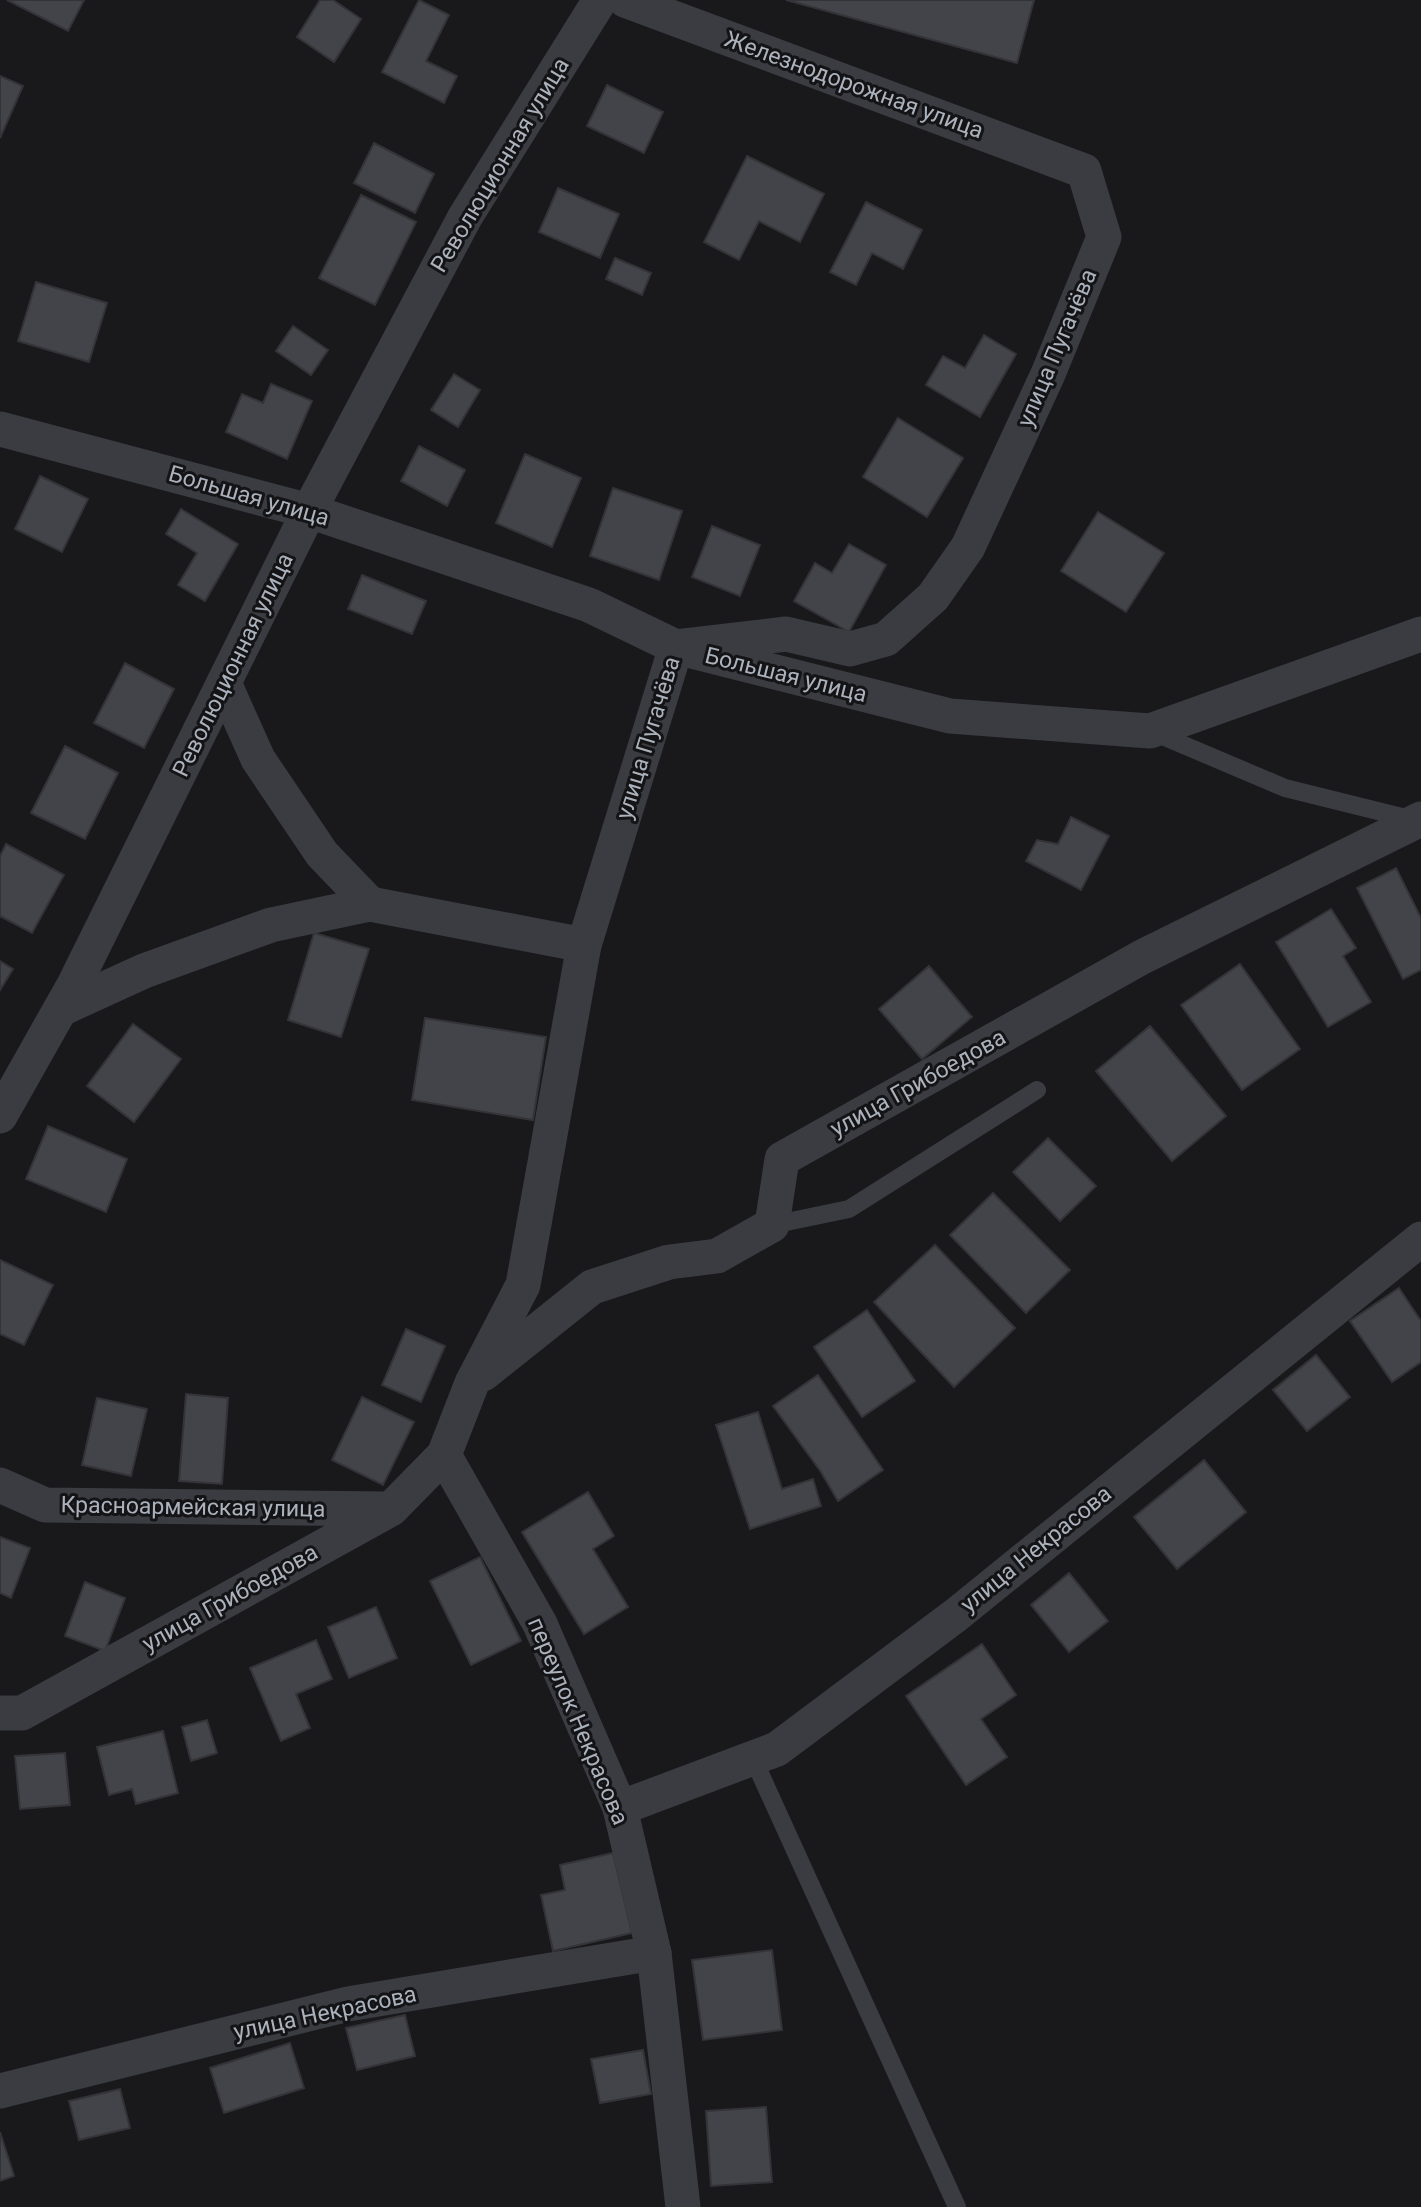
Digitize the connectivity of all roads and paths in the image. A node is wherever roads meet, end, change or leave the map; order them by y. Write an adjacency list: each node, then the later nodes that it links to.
1 (600, 0): 5 (street, Революционная улица)
2 (625, 0): 3 (street, Железнодорожная улица)
3 (1084, 170): 7 (street, улица Пугачёва)
4 (0, 429): 5 (street, Большая улица)
5 (309, 511): 7 (street, Большая улица); 8 (street, Революционная улица)
6 (1421, 634): 9 (street, Большая улица)
7 (676, 646): 9 (street, Большая улица); 12 (street, улица Пугачёва)
8 (224, 683): 11 (street); 13 (street, Революционная улица)
9 (1150, 731): 10 (lane)
10 (1419, 820): 16 (street, улица Грибоедова)
11 (370, 904): 12 (street); 13 (street)
12 (584, 945): 18 (street, улица Пугачёва)
13 (61, 1009): 15 (street, Революционная улица)
14 (1037, 1090): 16 (lane)
15 (0, 1116)
16 (772, 1225): 18 (street)
17 (1421, 1239): 23 (street, улица Некрасова)
18 (472, 1383): 19 (street)
19 (444, 1455): 21 (street, улица Грибоедова); 24 (street, переулок Некрасова)
20 (0, 1485): 21 (street, Красноармейская улица)
21 (391, 1509): 22 (street, улица Грибоедова)
22 (0, 1713)
23 (753, 1758): 24 (street, улица Некрасова); 28 (lane)
24 (620, 1808): 25 (street, переулок Некрасова)
25 (654, 1953): 26 (street, улица Некрасова); 27 (street, переулок Некрасова)
26 (0, 2091)
27 (684, 2207)
28 (957, 2207)

